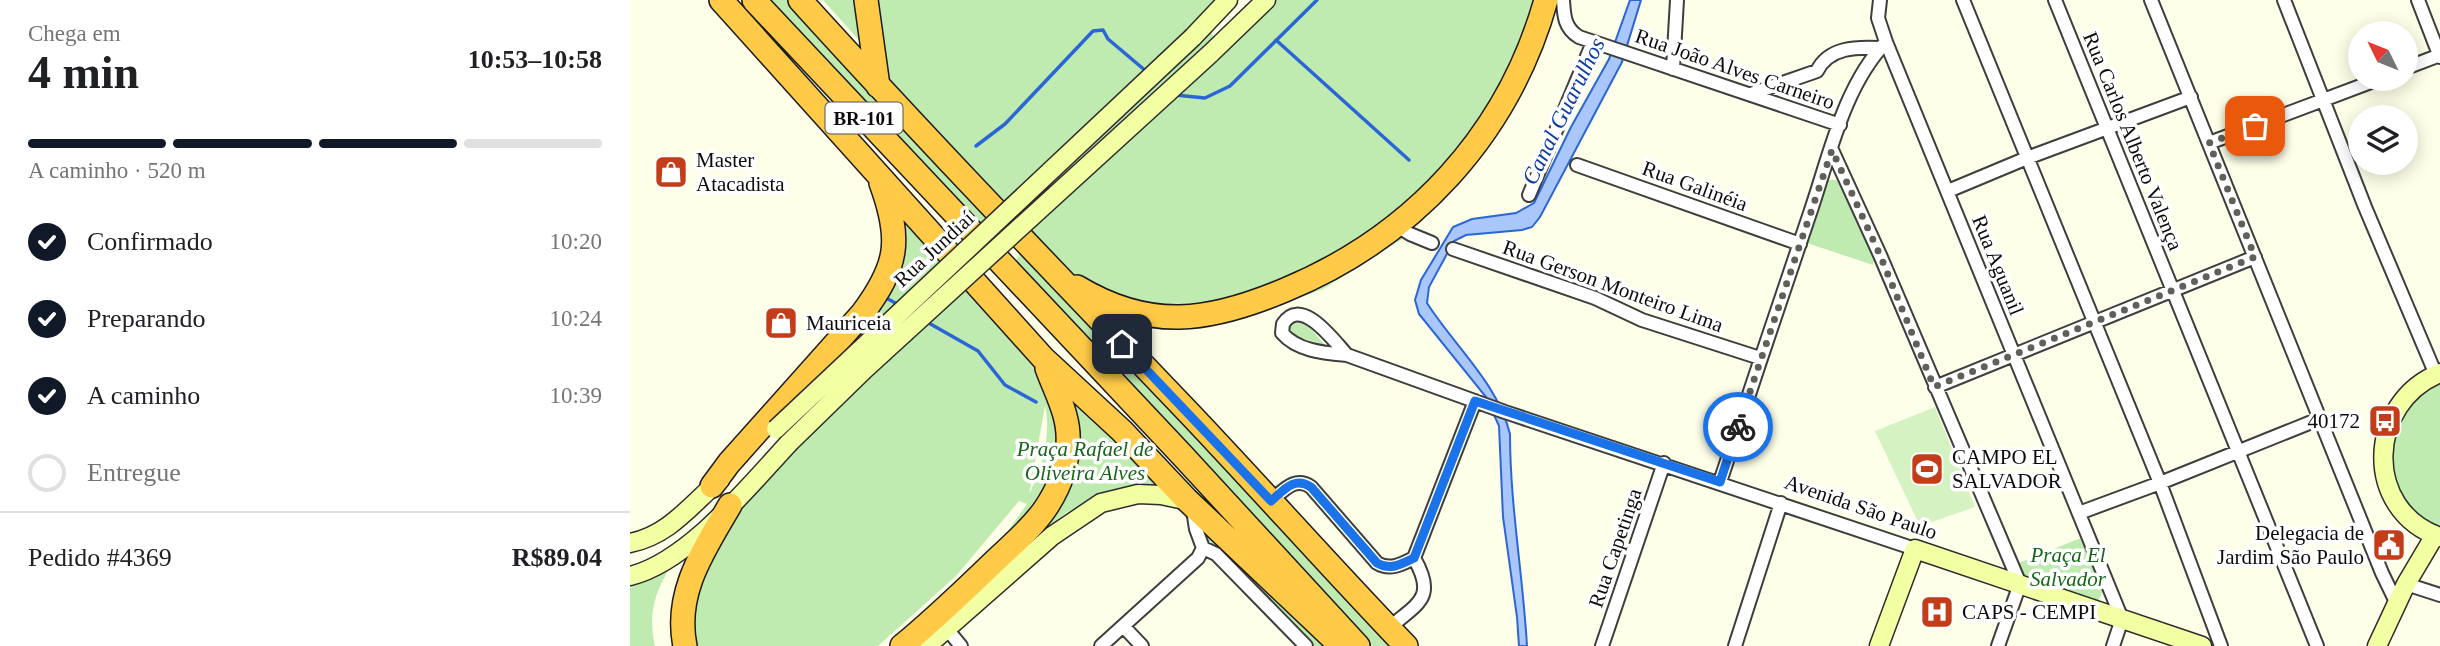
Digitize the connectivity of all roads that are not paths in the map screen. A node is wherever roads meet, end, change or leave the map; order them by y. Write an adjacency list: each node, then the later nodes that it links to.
1 (721, 0): 32 (highway)
2 (754, 0): 83 (highway, BR-101)
3 (800, 0): 21 (highway, BR-101)
4 (866, 0): 21 (highway)
5 (1228, 0): 55 (main road, Rua Jundiaí, bridge)
6 (1266, 0): 59 (main road, Rua Jundiaí, bridge)
7 (1546, 0): 35 (highway)
8 (1563, 0): 16 (street, Rua João Alves Carneiro)
9 (1677, 0): 20 (street)
10 (1880, 0): 17 (street, Rua Aguanil)
11 (1963, 0): 30 (street)
12 (2055, 0): 27 (street, Rua Carlos Alberto Valença)
13 (2151, 0): 24 (street)
14 (2284, 0): 25 (street)
15 (2418, 0): 18 (street)
16 (1593, 42): 20 (street, Rua João Alves Carneiro); 34 (street)
17 (1883, 45): 23 (street); 26 (street); 33 (street, Rua Aguanil)
18 (2440, 56): 19 (street)
19 (2418, 64)
20 (1673, 68): 23 (street, Rua João Alves Carneiro)
21 (878, 86): 40 (highway, BR-101)
22 (2349, 91): 25 (street)
23 (1751, 94): 26 (street, Rua João Alves Carneiro)
24 (2191, 97): 27 (street); 28 (street)
25 (2324, 101): 28 (street); 47 (street)
26 (1840, 125): 29 (street)
27 (2107, 128): 30 (street); 41 (street, Rua Carlos Alberto Valença)
28 (2209, 143): 39 (street)
29 (1832, 150): 37 (street); 48 (street)
30 (2027, 158): 33 (street); 42 (street)
31 (1577, 164): 37 (street, Rua Galinéia)
32 (876, 170): 45 (highway); 55 (highway)
33 (1948, 191): 44 (street, Rua Aguanil)
34 (1529, 195)
35 (1397, 226): 36 (street); 40 (highway)
36 (1432, 243)
37 (1800, 244): 46 (street)
38 (1453, 249): 46 (street, Rua Gerson Monteiro Lima)
39 (2255, 257): 41 (street); 50 (street)
40 (1055, 274): 56 (highway, BR-101)
41 (2172, 290): 42 (street); 51 (street, Rua Carlos Alberto Valença)
42 (2094, 321): 44 (street); 54 (street)
43 (1347, 355): 43 (street, Avenida São Paulo); 49 (street, Avenida São Paulo)
44 (2013, 355): 48 (street); 60 (street, Rua Aguanil)
45 (1043, 358): 57 (highway); 76 (highway)
46 (1760, 358): 53 (street)
47 (2438, 374): 61 (main road)
48 (1934, 387): 67 (street)
49 (1475, 401): 52 (street, Avenida São Paulo); 65 (street)
50 (2319, 419): 51 (street); 70 (street)
51 (2237, 451): 54 (street); 92 (street, Rua Carlos Alberto Valença)
52 (1664, 463): 53 (street, Avenida São Paulo); 85 (street, Rua Capetinga)
53 (1720, 482): 58 (street, Avenida São Paulo)
54 (2160, 483): 60 (street); 91 (street)
55 (712, 486): 62 (main road, Rua Jundiaí)
56 (1271, 501): 65 (street); 73 (highway, BR-101)
57 (1191, 503): 63 (street); 74 (main road); 82 (highway)
58 (1781, 503): 64 (street, Avenida São Paulo); 86 (street)
59 (730, 505): 66 (main road, Rua Jundiaí); 75 (highway)
60 (2079, 513): 71 (street, Rua Aguanil)
61 (2437, 536): 68 (main road)
62 (630, 543)
63 (1203, 548): 72 (street); 81 (street)
64 (1915, 549): 67 (main road, Avenida São Paulo); 87 (main road)
65 (1414, 558): 73 (street)
66 (630, 576)
67 (2020, 584): 71 (main road, Avenida São Paulo); 88 (street)
68 (2406, 584): 69 (street); 70 (main road)
69 (2440, 595)
70 (2397, 604): 93 (main road)
71 (2122, 619): 89 (street); 90 (main road, Avenida São Paulo)
72 (1123, 626): 79 (street); 80 (street)
73 (1389, 628): 84 (highway, BR-101)
74 (947, 629): 77 (main road); 78 (street)
75 (685, 646)
76 (902, 646)
77 (928, 646)
78 (961, 646)
79 (1101, 646)
80 (1142, 646)
81 (1306, 646)
82 (1341, 646)
83 (1358, 646)
84 (1406, 646)
85 (1602, 646)
86 (1735, 646)
87 (1879, 646)
88 (1998, 646)
89 (2113, 646)
90 (2202, 646)
91 (2221, 646)
92 (2317, 646)
93 (2377, 646)

